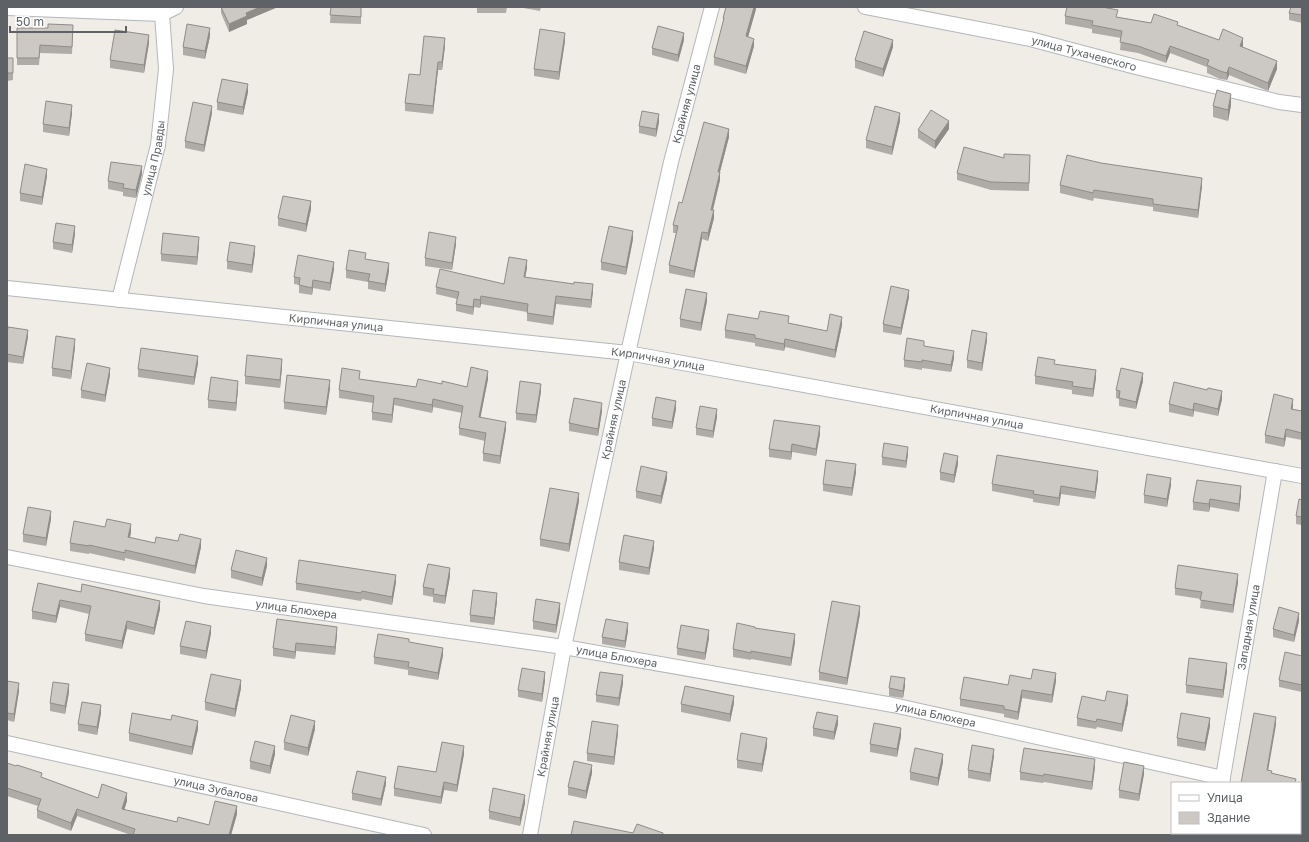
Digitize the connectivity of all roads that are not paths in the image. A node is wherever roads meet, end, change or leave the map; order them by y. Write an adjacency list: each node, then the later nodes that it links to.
1 (176, 7): 5 (street)
2 (712, 7): 9 (street, Крайняя улица)
3 (865, 7): 6 (street, улица Тухачевского)
4 (7, 8): 5 (street)
5 (162, 14): 8 (street, улица Правды)
6 (1302, 106)
7 (7, 288): 8 (street, Кирпичная улица)
8 (119, 300): 9 (street, Кирпичная улица)
9 (628, 353): 10 (street, Кирпичная улица); 13 (street, Крайняя улица)
10 (1275, 471): 11 (street, Кирпичная улица); 15 (street, Западная улица)
11 (1302, 476)
12 (7, 557): 13 (street, улица Блюхера)
13 (564, 647): 15 (street, улица Блюхера); 17 (street, Крайняя улица)
14 (7, 743): 16 (street, улица Зубалова)
15 (1222, 780)
16 (424, 835)
17 (530, 835)

